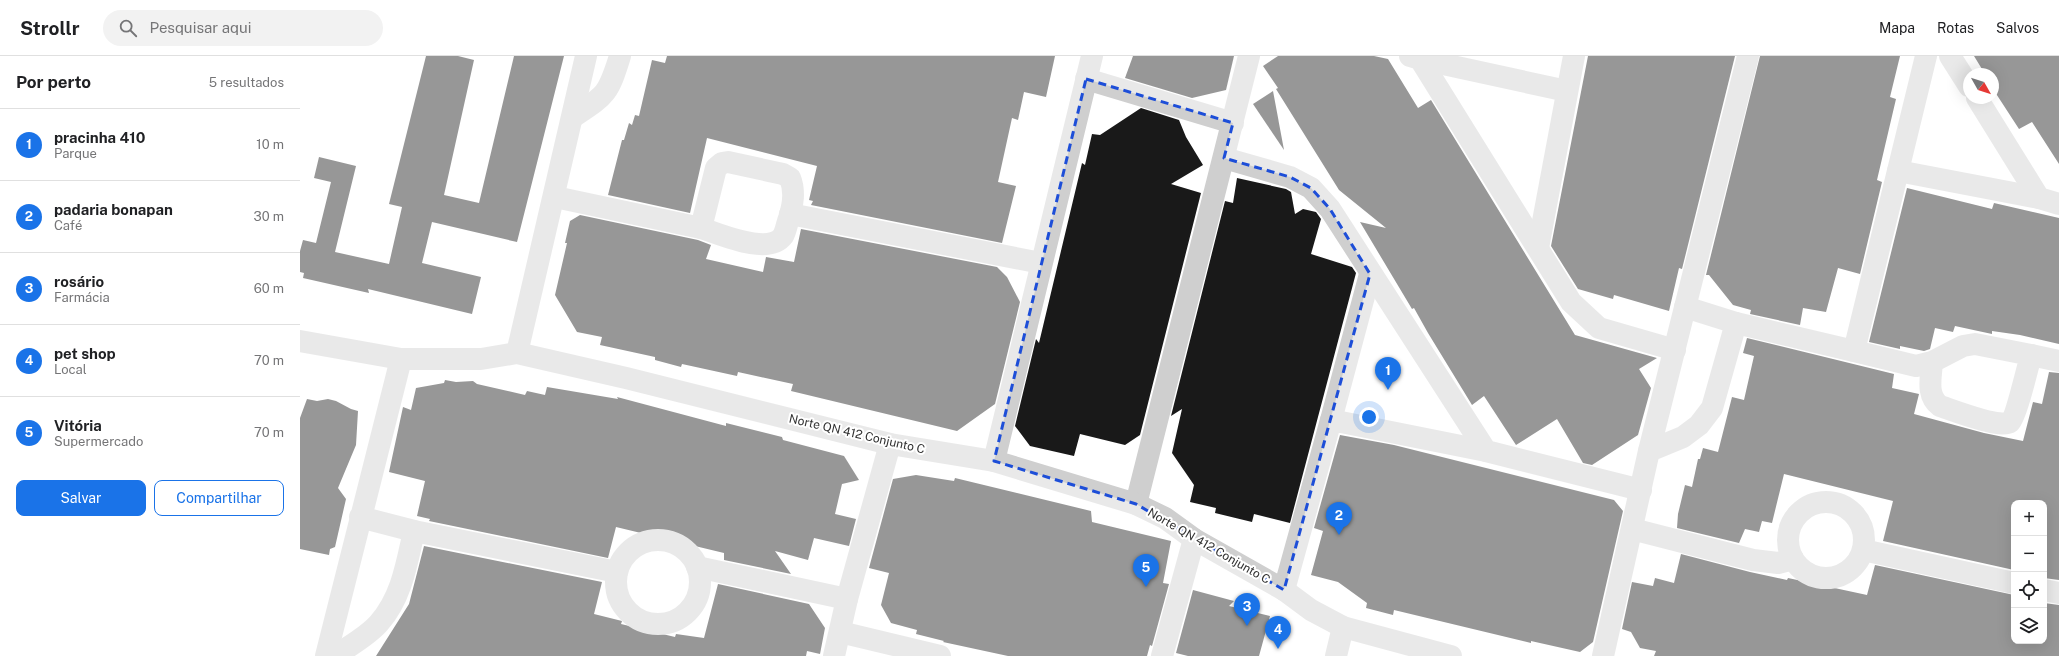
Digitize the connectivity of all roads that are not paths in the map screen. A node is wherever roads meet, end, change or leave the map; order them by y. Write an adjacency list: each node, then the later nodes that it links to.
1 (586, 56): 14 (street)
2 (620, 56): 14 (street)
3 (1092, 56): 11 (street)
4 (1249, 56): 15 (street)
5 (1574, 56): 12 (street)
6 (1748, 56): 25 (street)
7 (1926, 56): 17 (street)
8 (1950, 56): 10 (street)
9 (1415, 57): 12 (street); 22 (street)
10 (1963, 77)
11 (1086, 79): 15 (street); 23 (street)
12 (1567, 91): 22 (street)
13 (1981, 104): 19 (street)
14 (573, 117): 18 (street)
15 (1233, 123): 16 (street)
16 (1224, 158): 24 (street); 41 (street)
17 (1898, 171): 19 (street); 29 (street)
18 (555, 197): 21 (street); 30 (street)
19 (2049, 201)
20 (790, 214): 21 (street); 21 (street); 23 (street)
21 (701, 228)
22 (1538, 248): 28 (street)
23 (1041, 262): 39 (street)
24 (1370, 274): 35 (street); 37 (street)
25 (1686, 307): 26 (street); 28 (street)
26 (1736, 324): 29 (street); 38 (street)
27 (300, 341): 32 (street, Norte QN 412 Conjunto C)
28 (1675, 350): 38 (street)
29 (1854, 351): 34 (street)
30 (516, 353): 32 (street, Norte QN 412 Conjunto C); 36 (street, Norte QN 412 Conjunto C)
31 (2032, 355): 33 (street); 34 (street); 34 (street)
32 (401, 359): 42 (street)
33 (2059, 361)
34 (1932, 362)
35 (1331, 420): 37 (street); 51 (street)
36 (890, 444): 39 (street, Norte QN 412 Conjunto C); 54 (street)
37 (1486, 451): 40 (street)
38 (1650, 451): 40 (street)
39 (994, 460): 41 (street, Norte QN 412 Conjunto C)
40 (1641, 490): 43 (street)
41 (1136, 504): 45 (street, Norte QN 412 Conjunto C)
42 (360, 517): 44 (street); 57 (street)
43 (1632, 529): 47 (street); 64 (street)
44 (414, 531): 49 (street); 58 (street)
45 (1194, 539): 51 (street, Norte QN 412 Conjunto C); 61 (street)
46 (1863, 550): 47 (street); 47 (street); 50 (street)
47 (1793, 560)
48 (697, 567): 49 (street); 49 (street); 54 (street)
49 (617, 572)
50 (2011, 582)
51 (1284, 590): 55 (street, Norte QN 412 Conjunto C)
52 (2047, 591): 53 (street)
53 (2059, 593)
54 (847, 599): 56 (street)
55 (1343, 627): 62 (street); 63 (street, Norte QN 412 Conjunto C)
56 (840, 632): 59 (street); 60 (street)
57 (326, 656)
58 (334, 656)
59 (834, 656)
60 (940, 656)
61 (1162, 656)
62 (1336, 656)
63 (1451, 656)
64 (1603, 656)

